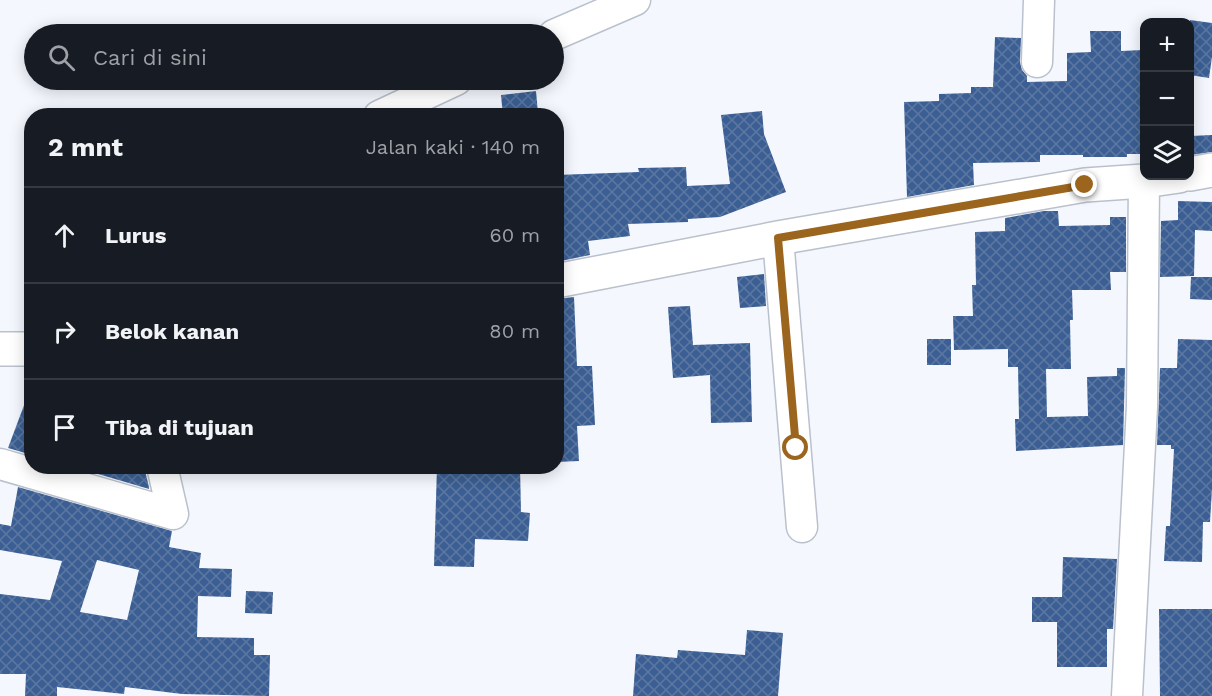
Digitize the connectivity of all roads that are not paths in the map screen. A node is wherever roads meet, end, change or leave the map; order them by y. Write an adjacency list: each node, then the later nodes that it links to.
1 (635, 0): 3 (street)
2 (1039, 0): 4 (street)
3 (564, 31)
4 (1037, 62)
5 (435, 90): 6 (street)
6 (396, 108)
7 (1212, 170): 8 (street)
8 (1194, 173)
9 (1151, 180): 10 (street)
10 (1144, 181): 11 (street); 20 (street)
11 (778, 238): 12 (street); 19 (street)
12 (564, 279)
13 (0, 349): 14 (street)
14 (24, 349)
15 (0, 464): 16 (street)
16 (24, 471)
17 (35, 474): 18 (street)
18 (164, 474)
19 (802, 527)
20 (1127, 696)

